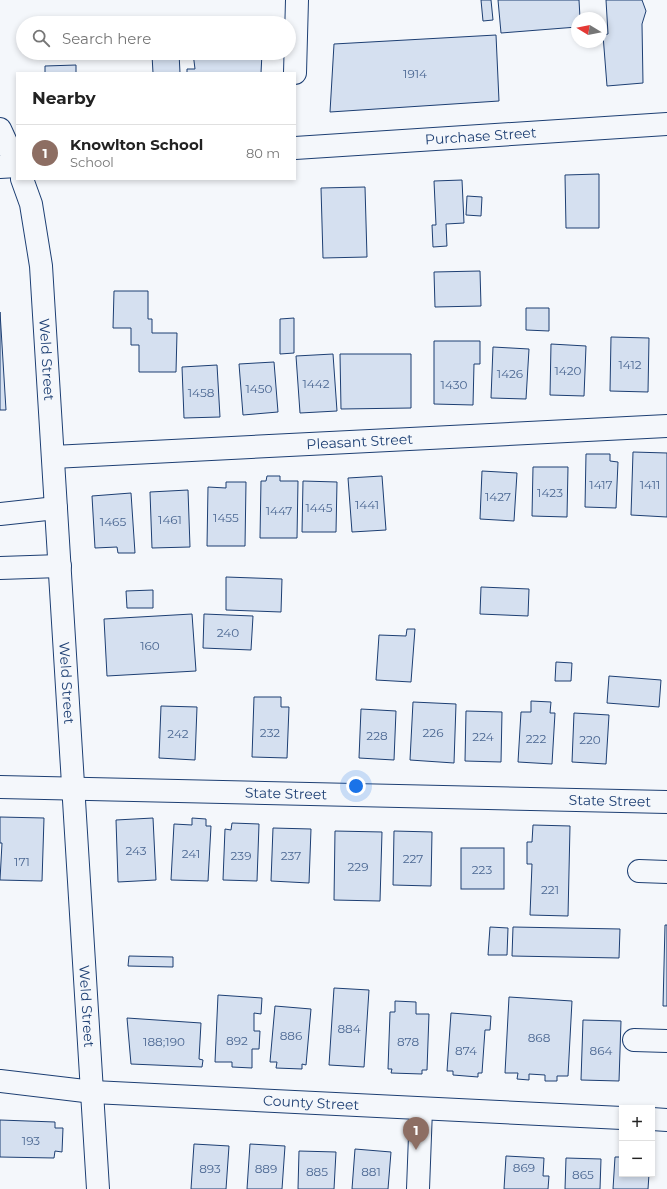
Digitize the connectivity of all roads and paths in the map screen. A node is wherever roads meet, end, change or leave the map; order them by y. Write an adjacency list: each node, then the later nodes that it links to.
1 (297, 0): 2 (main road)
2 (296, 36)
3 (295, 60): 4 (main road)
4 (295, 72)
5 (667, 124): 7 (main road, Purchase Street)
6 (0, 129): 8 (main road)
7 (296, 148)
8 (16, 164)
9 (16, 166): 10 (main road)
10 (0, 167)
11 (22, 180): 13 (main road, Weld Street)
12 (667, 426): 13 (main road, Pleasant Street)
13 (53, 457): 14 (main road, Weld Street)
14 (56, 508): 15 (main road); 16 (main road, Weld Street)
15 (0, 514)
16 (60, 566): 17 (main road); 19 (main road, Weld Street)
17 (0, 568)
18 (0, 787): 19 (main road, State Street)
19 (74, 789): 20 (main road, State Street); 26 (main road, Weld Street)
20 (667, 802)
21 (639, 872): 22 (main road)
22 (667, 872)
23 (634, 1040): 24 (main road)
24 (667, 1041)
25 (0, 1081): 26 (main road, County Street)
26 (93, 1092): 27 (main road, County Street); 31 (main road, Weld Street)
27 (421, 1109): 28 (main road, County Street); 32 (main road)
28 (619, 1118)
29 (655, 1119): 30 (main road)
30 (667, 1120)
31 (98, 1189)
32 (418, 1189)

